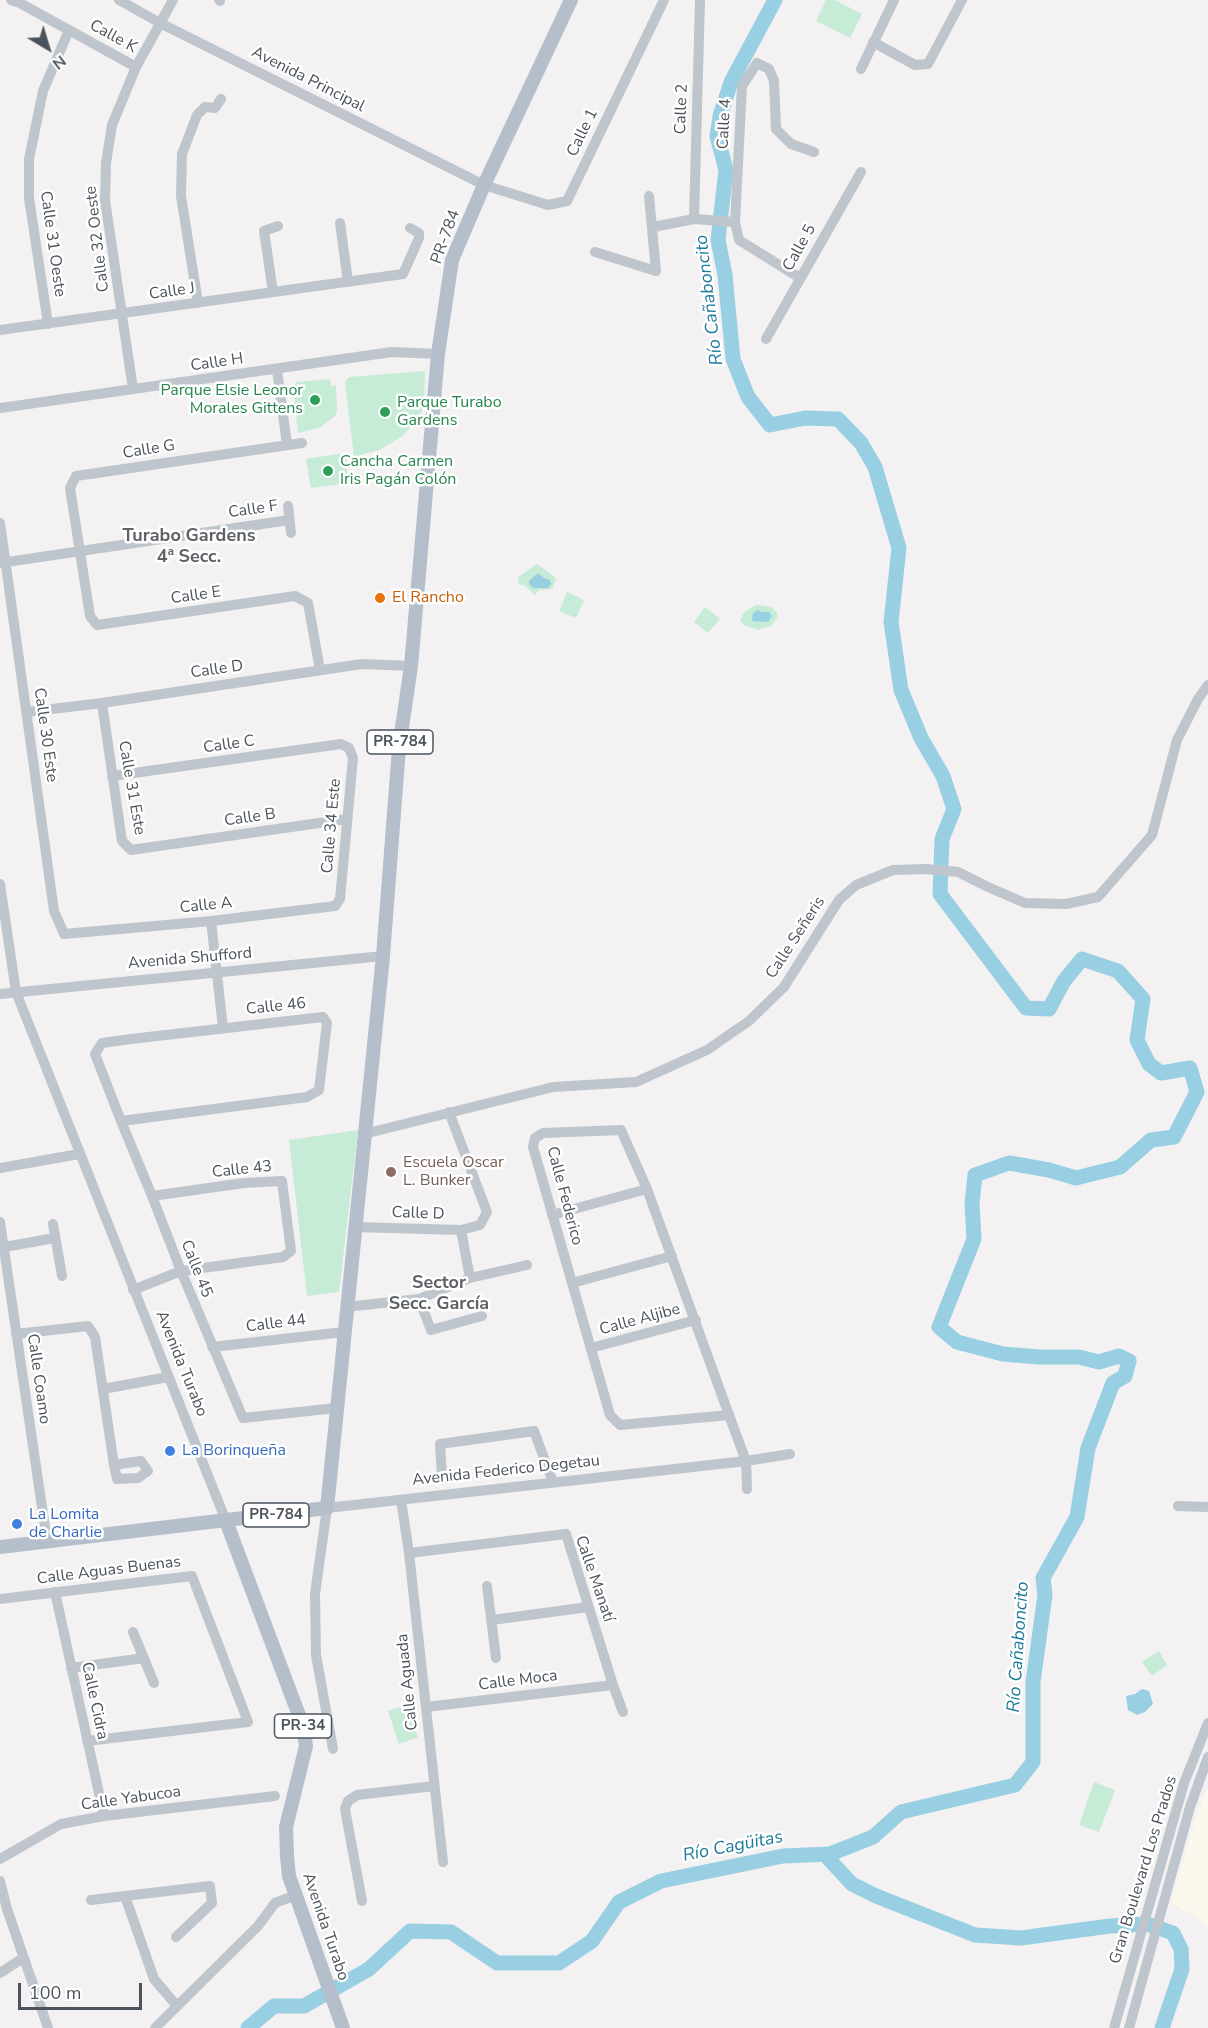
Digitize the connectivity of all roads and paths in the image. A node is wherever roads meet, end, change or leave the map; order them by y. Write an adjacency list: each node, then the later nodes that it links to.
1 (4, 0): 10 (street)
2 (11, 0): 12 (street, Calle K)
3 (119, 0): 11 (street, Avenida Principal)
4 (173, 0): 11 (street, Calle 32 Oeste)
5 (571, 0): 19 (main road, PR-784 / PR-784)
6 (664, 0): 19 (street, Calle 1)
7 (700, 0): 21 (street, Calle 2)
8 (894, 0): 13 (street)
9 (962, 0): 13 (street)
10 (0, 3)
11 (160, 23): 14 (street, Calle 32 Oeste); 19 (street, Avenida Principal)
12 (69, 30): 14 (street, Calle K); 33 (street, Calle 31 Oeste)
13 (873, 42): 15 (street)
14 (136, 67): 32 (street, Calle 32 Oeste)
15 (861, 69)
16 (221, 99): 31 (street)
17 (814, 152): 22 (street, Calle 4)
18 (861, 172): 28 (street, Calle 5)
19 (484, 185): 36 (main road, PR-784 / PR-784)
20 (649, 196): 25 (street)
21 (693, 219): 22 (street); 25 (street)
22 (731, 222): 28 (street)
23 (340, 223): 29 (street)
24 (278, 226): 30 (street)
25 (653, 226): 27 (street)
26 (410, 228): 29 (street, Calle J)
27 (595, 252)
28 (800, 278): 35 (street, Calle 5)
29 (348, 282): 30 (street, Calle J)
30 (273, 292): 31 (street, Calle J)
31 (198, 303): 32 (street, Calle J)
32 (123, 314): 33 (street, Calle J); 38 (street, Calle 32 Oeste)
33 (48, 324): 34 (street, Calle J)
34 (0, 330)
35 (766, 339)
36 (438, 354): 37 (street, Calle H); 48 (main road, PR-784 / PR-784)
37 (277, 370): 38 (street, Calle H); 41 (street)
38 (134, 389): 39 (street, Calle H)
39 (0, 408)
40 (302, 443): 41 (street, Calle G)
41 (287, 444): 46 (street, Calle G)
42 (288, 506): 43 (street)
43 (289, 520): 45 (street); 46 (street, Calle F)
44 (0, 523): 47 (street, Calle 30 Este)
45 (291, 533)
46 (79, 550): 47 (street, Calle F); 49 (street, Calle E)
47 (2, 562): 52 (street, Calle 30 Este)
48 (411, 666): 49 (street, Calle D); 61 (main road, PR-784 / PR-784)
49 (320, 670): 51 (street, Calle D)
50 (1208, 686): 67 (street, Calle Señeris)
51 (102, 703): 52 (street, Calle D); 54 (street, Calle 31 Este)
52 (27, 712): 60 (street, Calle 30 Este)
53 (349, 748): 54 (street, Calle C); 55 (street, Calle 34 Este)
54 (112, 776): 56 (street, Calle 31 Este)
55 (347, 819): 56 (street, Calle B); 58 (street, Calle 34 Este)
56 (157, 846)
57 (0, 884): 63 (street, Avenida Turabo)
58 (335, 906): 59 (street, Calle A)
59 (211, 921): 60 (street, Calle A); 62 (street)
60 (79, 933)
61 (383, 956): 62 (street, Avenida Shufford); 69 (main road, PR-784 / PR-784)
62 (218, 971): 63 (street, Avenida Shufford); 65 (street)
63 (16, 992): 64 (street, Avenida Shufford); 70 (street, Avenida Turabo)
64 (0, 994)
65 (223, 1028): 66 (street, Calle 46); 68 (street, Calle 46)
66 (102, 1043): 68 (street, Calle 45)
67 (449, 1112): 69 (street, Calle Señeris); 78 (street, Calle D)
68 (122, 1120): 73 (street, Calle 45)
69 (364, 1134): 77 (main road, PR-784 / PR-784)
70 (79, 1154): 71 (street); 87 (street, Avenida Turabo)
71 (0, 1168)
72 (647, 1189): 74 (street); 74 (street, Calle Federico); 81 (street, Calle Federico)
73 (152, 1196): 83 (street, Calle 45); 83 (street, Calle 43)
74 (552, 1215): 86 (street, Calle Federico)
75 (0, 1222): 80 (street, Calle Coamo)
76 (53, 1224): 79 (street)
77 (354, 1227): 78 (street, Calle D); 89 (main road, PR-784 / PR-784)
78 (460, 1230): 85 (street)
79 (55, 1238): 80 (street); 84 (street)
80 (4, 1247): 93 (street, Calle Coamo)
81 (672, 1256): 86 (street); 91 (street, Calle Federico)
82 (527, 1264): 85 (street)
83 (181, 1271): 87 (street, Calle 43); 94 (street, Calle 45)
84 (62, 1276)
85 (470, 1278): 88 (street)
86 (572, 1283): 95 (street, Calle Federico)
87 (133, 1290): 96 (street, Avenida Turabo)
88 (419, 1299): 89 (street); 90 (street)
89 (346, 1306): 92 (main road, PR-784 / PR-784)
90 (482, 1316)
91 (696, 1320): 95 (street, Calle Aljibe); 99 (street, Calle Federico)
92 (344, 1332): 94 (street, Calle 44); 98 (main road, PR-784 / PR-784)
93 (16, 1334): 97 (street); 111 (street, Calle Coamo)
94 (212, 1347): 98 (street, Calle 45)
95 (591, 1348): 99 (street, Calle Federico)
96 (168, 1377): 97 (street); 110 (street, Avenida Turabo)
97 (103, 1389): 102 (street)
98 (336, 1408): 108 (main road, PR-784 / PR-784)
99 (729, 1415): 101 (street, Calle Federico)
100 (790, 1455): 101 (street, Avenida Federico Degetau)
101 (746, 1461): 104 (street, Avenida Federico Degetau); 105 (street, Calle Federico)
102 (114, 1465)
103 (442, 1477): 104 (street)
104 (553, 1482): 106 (street, Avenida Federico Degetau)
105 (747, 1489)
106 (401, 1500): 108 (street, Avenida Federico Degetau); 113 (street, Calle Aguada)
107 (1178, 1506): 109 (street)
108 (327, 1508): 110 (main road, Avenida Federico Degetau / PR-784); 129 (street)
109 (1208, 1508)
110 (225, 1521): 111 (main road, Avenida Federico Degetau); 137 (main road, Avenida Turabo / PR-34)
111 (47, 1541): 112 (main road, Avenida Federico Degetau)
112 (0, 1547)
113 (409, 1553): 117 (street, Calle Manatí); 125 (street, Calle Aguada)
114 (487, 1586): 118 (street)
115 (55, 1592): 116 (street, Calle Aguas Buenas); 122 (street, Calle Cidra); 128 (street, Calle Aguas Buenas)
116 (0, 1599)
117 (588, 1607): 118 (street); 124 (street, Calle Manatí)
118 (492, 1620): 121 (street)
119 (133, 1632): 120 (street)
120 (144, 1658): 122 (street); 123 (street)
121 (496, 1658)
122 (71, 1668): 128 (street, Calle Cidra)
123 (154, 1683)
124 (613, 1685): 125 (street, Calle Moca); 126 (street, Calle Manatí)
125 (426, 1707): 131 (street, Calle Aguada)
126 (623, 1712)
127 (1208, 1723): 148 (street, Gran Boulevard Los Prados)
128 (87, 1741): 133 (street, Calle Cidra)
129 (333, 1749)
130 (1208, 1757): 149 (street, Gran Boulevard Los Prados)
131 (434, 1786): 135 (street, Calle Aguada); 140 (street)
132 (275, 1797): 133 (street, Calle Yabucoa)
133 (104, 1816): 134 (street, Calle Yabucoa)
134 (0, 1859)
135 (443, 1862)
136 (0, 1881): 142 (street)
137 (296, 1894): 144 (street); 147 (main road, Avenida Turabo / PR-34)
138 (125, 1896): 139 (street); 141 (street); 144 (street)
139 (91, 1900)
140 (362, 1901)
141 (176, 1936)
142 (23, 1958): 143 (street); 145 (street)
143 (0, 1972)
144 (177, 2006): 146 (street)
145 (48, 2028)
146 (155, 2028)
147 (343, 2028)
148 (1114, 2028)
149 (1129, 2028)

